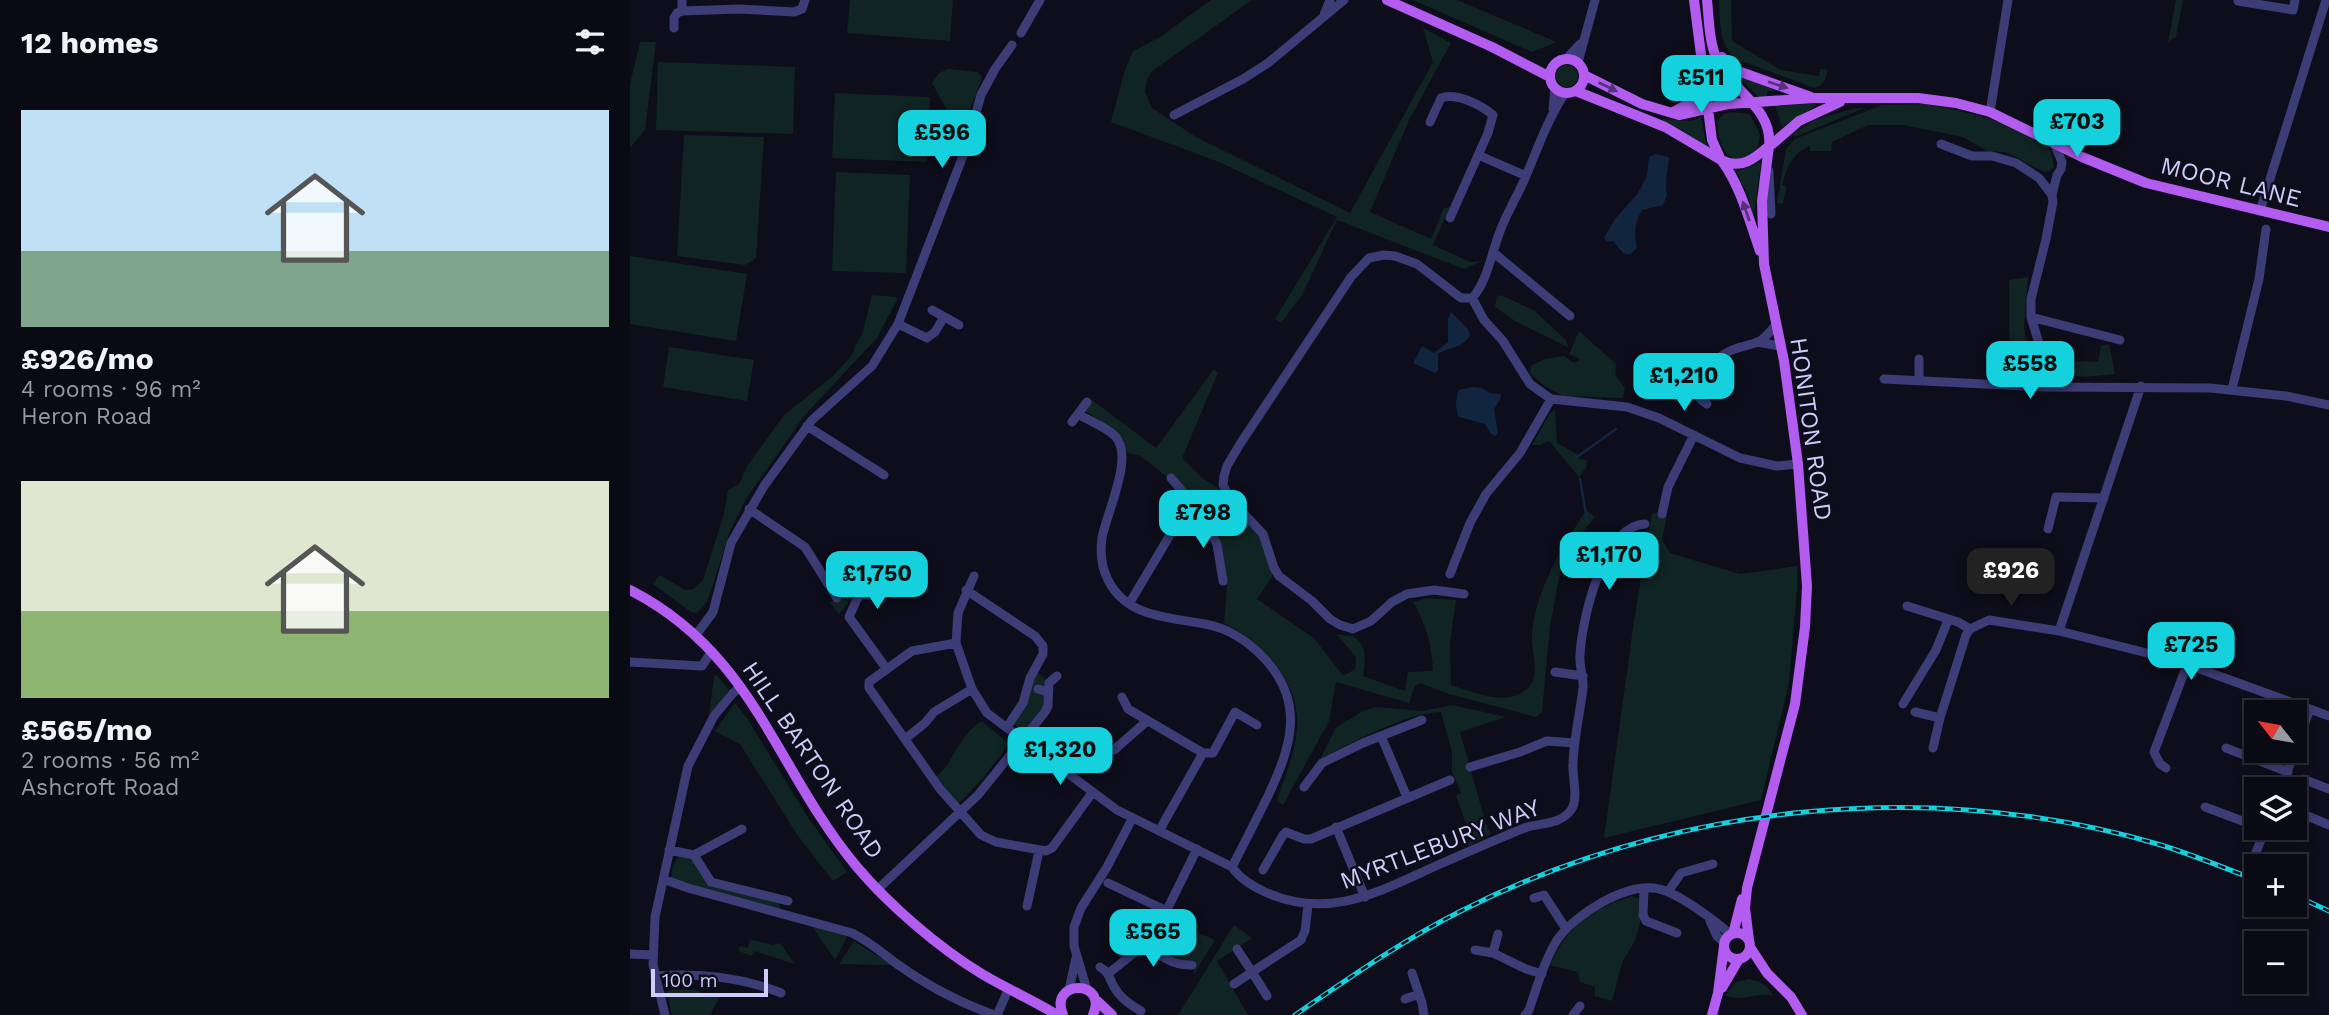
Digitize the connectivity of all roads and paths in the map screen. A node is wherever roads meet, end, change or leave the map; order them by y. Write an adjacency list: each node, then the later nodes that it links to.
1 (805, 0): 13 (street)
2 (1040, 0): 17 (street)
3 (1330, 0): 15 (street)
4 (1344, 0): 15 (street)
5 (1387, 0): 21 (main road)
6 (1595, 0): 20 (street)
7 (1694, 0): 23 (main road)
8 (1707, 0): 18 (main road)
9 (2008, 0): 29 (street)
10 (2295, 0): 12 (street)
11 (2326, 0): 43 (street)
12 (2238, 1)
13 (740, 4): 14 (street)
14 (682, 6): 16 (street)
15 (1323, 17): 31 (street)
16 (674, 29)
17 (1021, 33)
18 (1711, 36): 25 (main road, one-way to 25); 27 (main road)
19 (1012, 45): 55 (street)
20 (1572, 61): 21 (main road); 22 (main road)
21 (1552, 72): 24 (main road)
22 (1584, 75): 24 (main road); 30 (main road, one-way to 30)
23 (1706, 82): 28 (main road); 30 (main road)
24 (1565, 91): 38 (main road); 40 (street)
25 (1814, 98): 26 (main road, MOOR LANE); 27 (main road, MOOR LANE)
26 (1846, 99): 29 (main road, MOOR LANE); 35 (main road, MOOR LANE)
27 (1751, 104): 28 (main road); 35 (main road)
28 (1709, 109): 30 (main road); 38 (main road)
29 (1990, 111): 33 (main road, MOOR LANE)
30 (1668, 113)
31 (1174, 115)
32 (1430, 122): 36 (street)
33 (2054, 143): 39 (street); 43 (main road, MOOR LANE)
34 (1941, 144): 41 (street)
35 (1770, 146): 37 (main road, HONITON ROAD); 38 (main road)
36 (1478, 155): 40 (street); 45 (street)
37 (1768, 159): 44 (street, HONITON ROAD); 49 (main road, HONITON ROAD)
38 (1721, 161): 49 (main road, HONITON ROAD, one-way to 38)
39 (2057, 175): 41 (street); 42 (street)
40 (1526, 176): 48 (street)
41 (2039, 178): 42 (street)
42 (2052, 195): 54 (street)
43 (2260, 211): 46 (main road, MOOR LANE)
44 (1771, 214)
45 (1450, 218)
46 (2329, 227)
47 (2266, 229): 66 (street)
48 (1494, 253): 50 (street); 52 (street)
49 (1764, 264): 57 (main road, HONITON ROAD)
50 (1472, 298): 67 (street); 90 (street)
51 (932, 310): 53 (street)
52 (1570, 316)
53 (944, 317): 55 (street); 56 (street)
54 (2031, 317): 58 (street); 65 (street)
55 (898, 324): 71 (street)
56 (959, 324)
57 (1776, 325): 59 (street); 60 (main road, HONITON ROAD)
58 (2120, 340)
59 (1757, 342): 60 (street); 69 (street)
60 (1780, 346): 73 (main road, HONITON ROAD)
61 (1919, 359): 63 (street)
62 (1884, 379): 63 (street)
63 (1919, 380): 65 (street)
64 (2141, 386): 65 (street); 66 (street); 76 (street)
65 (2045, 387)
66 (2232, 389): 70 (street)
67 (1551, 399): 72 (street); 83 (street)
68 (1087, 402): 92 (street)
69 (1707, 404)
70 (2329, 405)
71 (807, 426): 74 (street); 77 (street)
72 (1694, 435): 73 (street); 79 (street)
73 (1798, 464): 161 (main road, HONITON ROAD)
74 (884, 475)
75 (1171, 478): 78 (street)
76 (2104, 498): 81 (street); 96 (street)
77 (749, 509): 91 (street); 97 (street)
78 (1199, 511): 85 (street); 92 (street)
79 (1662, 514)
80 (1644, 524): 105 (street, MYRTLEBURY WAY)
81 (2048, 529)
82 (904, 566): 89 (street)
83 (1450, 574)
84 (974, 576): 88 (street)
85 (1223, 581)
86 (849, 587): 89 (street)
87 (630, 590): 97 (main road, HILL BARTON ROAD)
88 (966, 590): 98 (street); 119 (street)
89 (862, 594): 102 (street)
90 (1464, 594)
91 (836, 598)
92 (1129, 604): 154 (street)
93 (1907, 606): 94 (street)
94 (1948, 620): 95 (street); 111 (street)
95 (1970, 629): 96 (street); 115 (street)
96 (2059, 631): 101 (street)
97 (696, 635): 99 (main road, HILL BARTON ROAD)
98 (956, 643): 102 (street); 108 (street, MYRTLEBURY WAY)
99 (712, 651): 100 (street); 106 (main road, HILL BARTON ROAD)
100 (630, 662)
101 (2187, 665): 112 (street); 129 (street)
102 (886, 668): 121 (street)
103 (1555, 672): 105 (street)
104 (1057, 676): 109 (street)
105 (1583, 676): 123 (street, MYRTLEBURY WAY)
106 (741, 687): 149 (street); 162 (main road, HILL BARTON ROAD)
107 (1038, 689): 109 (street)
108 (972, 690): 119 (street, MYRTLEBURY WAY); 121 (street)
109 (1048, 692): 122 (street)
110 (1122, 697): 117 (street)
111 (1903, 704)
112 (2310, 709): 114 (street); 130 (street)
113 (1915, 712): 115 (street)
114 (2329, 716)
115 (1940, 718): 124 (street)
116 (1422, 720): 120 (street)
117 (1147, 721): 126 (street); 127 (street)
118 (1258, 725): 127 (street)
119 (1007, 727): 122 (street, MYRTLEBURY WAY)
120 (1381, 736): 134 (street); 137 (street)
121 (905, 739): 139 (street)
122 (1021, 740): 136 (street, MYRTLEBURY WAY); 139 (street)
123 (1575, 743): 128 (street); 164 (street, MYRTLEBURY WAY)
124 (1933, 748)
125 (2226, 748): 130 (street)
126 (1114, 750)
127 (1203, 753): 146 (street)
128 (1470, 767)
129 (2166, 768)
130 (2288, 772): 131 (street)
131 (2286, 777)
132 (1450, 780): 137 (street)
133 (2307, 781): 135 (street)
134 (1304, 787)
135 (2329, 789)
136 (1092, 793): 141 (street, MYRTLEBURY WAY); 150 (street)
137 (1407, 797): 144 (street)
138 (2205, 807): 142 (street)
139 (960, 811): 150 (street); 162 (street)
140 (2307, 816): 143 (street)
141 (1132, 819): 146 (street, MYRTLEBURY WAY); 183 (street)
142 (2244, 821)
143 (2329, 825)
144 (1336, 827): 156 (street); 164 (street)
145 (742, 829): 152 (street)
146 (1158, 831): 148 (street, MYRTLEBURY WAY)
147 (2259, 840): 151 (street)
148 (1197, 849): 154 (street, MYRTLEBURY WAY); 170 (street)
149 (669, 850): 152 (street); 157 (street)
150 (1039, 851): 168 (street)
151 (2256, 852)
152 (694, 855): 166 (street)
153 (1713, 864): 155 (street)
154 (1232, 867): 167 (street, MYRTLEBURY WAY)
155 (1701, 867): 158 (street); 163 (street)
156 (1264, 870)
157 (663, 879): 182 (street); 206 (street)
158 (1703, 879)
159 (1108, 883): 170 (street)
160 (1643, 888): 163 (street); 172 (street); 173 (street)
161 (1747, 888): 175 (main road, HONITON ROAD); 176 (main road, HONITON ROAD)
162 (877, 890): 192 (main road, HILL BARTON ROAD)
163 (1668, 892): 175 (street)
164 (1365, 897): 167 (street, MYRTLEBURY WAY)
165 (1534, 898): 171 (street)
166 (788, 901)
167 (1308, 905): 186 (street)
168 (1027, 906)
169 (1565, 909): 171 (street)
170 (1167, 911): 177 (street)
171 (1556, 914): 172 (street)
172 (1566, 929): 189 (street)
173 (1677, 933)
174 (1498, 934): 180 (street)
175 (1728, 939): 176 (main road); 184 (main road); 197 (main road, HONITON ROAD)
176 (1749, 943): 184 (main road); 188 (main road)
177 (1145, 944): 185 (street); 204 (street)
178 (1237, 949): 186 (street)
179 (1475, 950): 180 (street)
180 (1493, 953): 189 (street)
181 (630, 954): 182 (street)
182 (653, 955): 190 (street)
183 (1076, 956): 193 (street); 194 (street)
184 (1740, 958): 188 (main road); 197 (main road, HONITON ROAD)
185 (1192, 965)
186 (1252, 972): 191 (street); 198 (street)
187 (1412, 973): 196 (street)
188 (1767, 973): 215 (main road)
189 (1542, 974): 212 (street)
190 (656, 976): 195 (street); 205 (street)
191 (1234, 984)
192 (1009, 988): 199 (main road, HILL BARTON ROAD); 206 (street)
193 (1069, 990): 194 (main road); 200 (main road)
194 (1087, 990): 201 (main road)
195 (781, 993)
196 (1419, 993): 202 (street); 211 (street)
197 (1718, 993): 214 (main road, HONITON ROAD)
198 (1267, 996)
199 (1032, 999): 200 (main road, HILL BARTON ROAD); 207 (main road, HILL BARTON ROAD)
200 (1062, 999): 208 (main road)
201 (1095, 999): 209 (main road); 210 (main road)
202 (1405, 999)
203 (1580, 1006): 213 (street)
204 (1141, 1012)
205 (665, 1015)
206 (996, 1015)
207 (1057, 1015)
208 (1063, 1015)
209 (1093, 1015)
210 (1112, 1015)
211 (1424, 1015)
212 (1528, 1015)
213 (1573, 1015)
214 (1712, 1015)
215 (1802, 1015)

